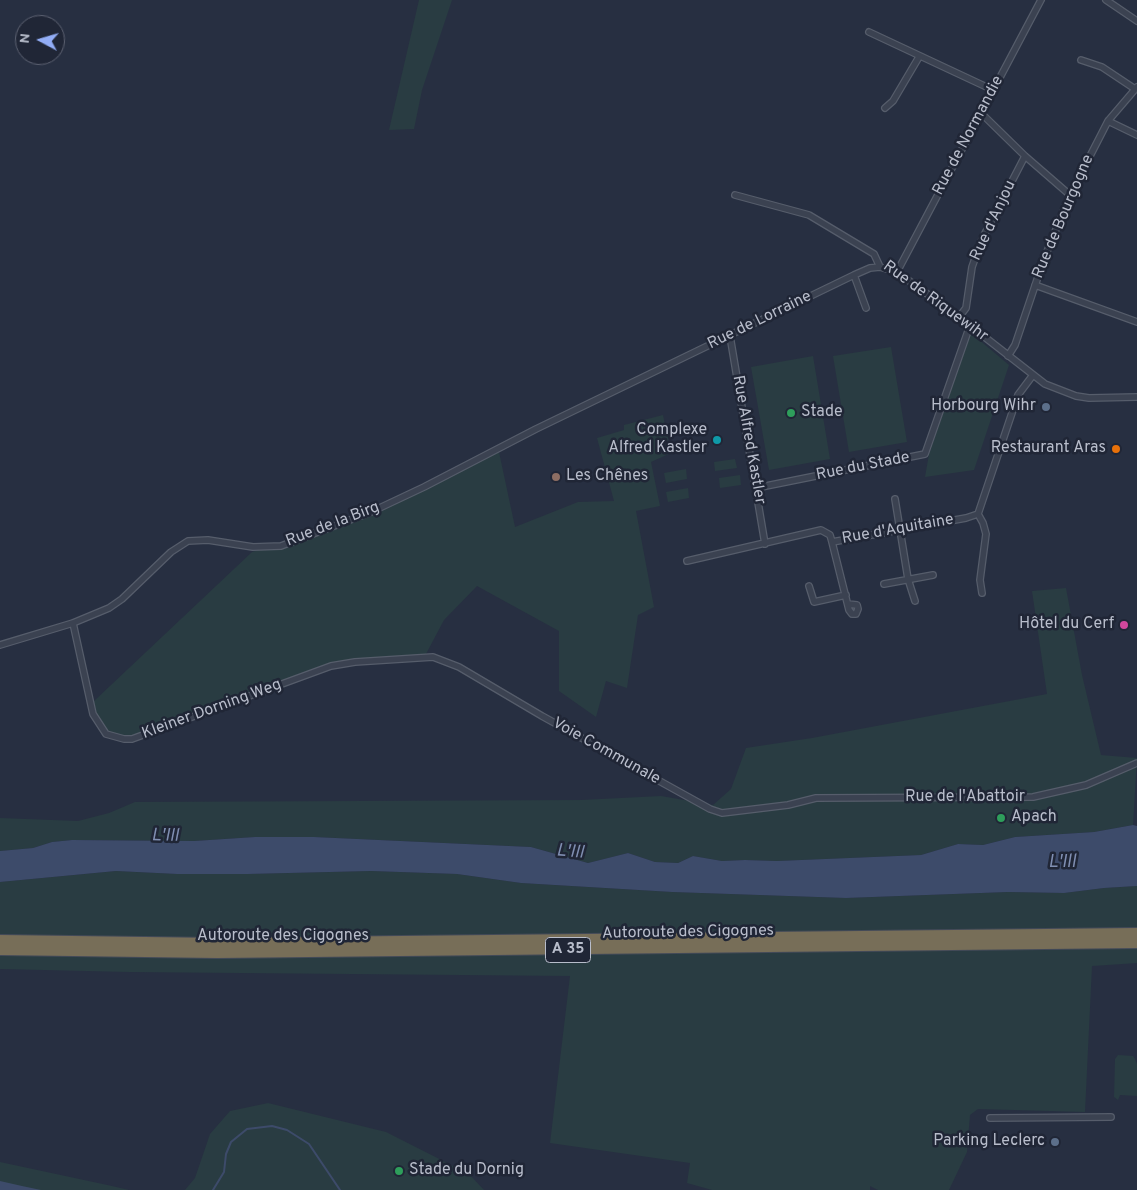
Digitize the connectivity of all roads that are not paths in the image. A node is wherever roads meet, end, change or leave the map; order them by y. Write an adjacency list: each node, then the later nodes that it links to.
1 (1041, 0): 8 (street, Rue de Normandie)
2 (1106, 0): 3 (street)
3 (1137, 21)
4 (869, 32): 5 (street)
5 (919, 56): 8 (street); 9 (street)
6 (1081, 60): 7 (street)
7 (1136, 88): 11 (street, Rue de Bourgogne)
8 (993, 90): 10 (street, Rue de Normandie)
9 (885, 108)
10 (981, 113): 13 (street); 17 (street, Rue de Normandie)
11 (1108, 121): 12 (street); 15 (street, Rue de Bourgogne)
12 (1137, 135)
13 (1025, 156): 15 (street); 21 (street, Rue d'Anjou)
14 (735, 194): 16 (street, Rue de Riquewihr)
15 (1070, 195): 19 (street, Rue de Bourgogne)
16 (880, 267): 17 (street, Rue de Riquewihr); 18 (street, Rue de Lorraine)
17 (897, 272): 21 (street, Rue de Riquewihr)
18 (854, 275): 20 (street); 24 (street, Rue de Lorraine)
19 (1035, 285): 22 (street); 25 (street, Rue de Bourgogne)
20 (866, 308)
21 (960, 317): 23 (street, Rue de Riquewihr)
22 (1137, 322)
23 (971, 326): 25 (street, Rue de Riquewihr); 29 (street, Rue du Stade)
24 (730, 336): 26 (street, Rue de Lorraine); 29 (street, Rue Alfred Kastler)
25 (1008, 356): 27 (street, Rue de Riquewihr)
26 (666, 366): 44 (street, Rue de la Birg)
27 (1033, 375): 28 (street, Rue de Riquewihr); 31 (street)
28 (1137, 397)
29 (756, 488): 34 (street, Rue Alfred Kastler)
30 (895, 499): 32 (street)
31 (978, 514): 32 (street, Rue d'Aquitaine); 40 (street)
32 (900, 530): 33 (street, Rue d'Aquitaine); 37 (street)
33 (832, 542): 34 (street, Rue d'Aquitaine); 41 (street)
34 (765, 544): 35 (street)
35 (687, 561)
36 (933, 575): 37 (street)
37 (908, 579): 38 (street); 42 (street)
38 (884, 584)
39 (809, 586): 41 (street)
40 (982, 593)
41 (846, 595): 43 (street)
42 (915, 601)
43 (848, 604)
44 (73, 623): 45 (street, Rue de la Birg); 46 (street, Kleiner Dorning Weg)
45 (0, 645)
46 (433, 656): 48 (street, Voie Communale)
47 (1137, 763): 48 (street, Rue de l'Abattoir)
48 (788, 804)
49 (1137, 933): 50 (highway, Autoroute des Cigognes / A 35)
50 (0, 940)
51 (1137, 943): 52 (highway, Autoroute des Cigognes / A 35)
52 (0, 950)
53 (1111, 1117): 54 (street)
54 (990, 1118)

